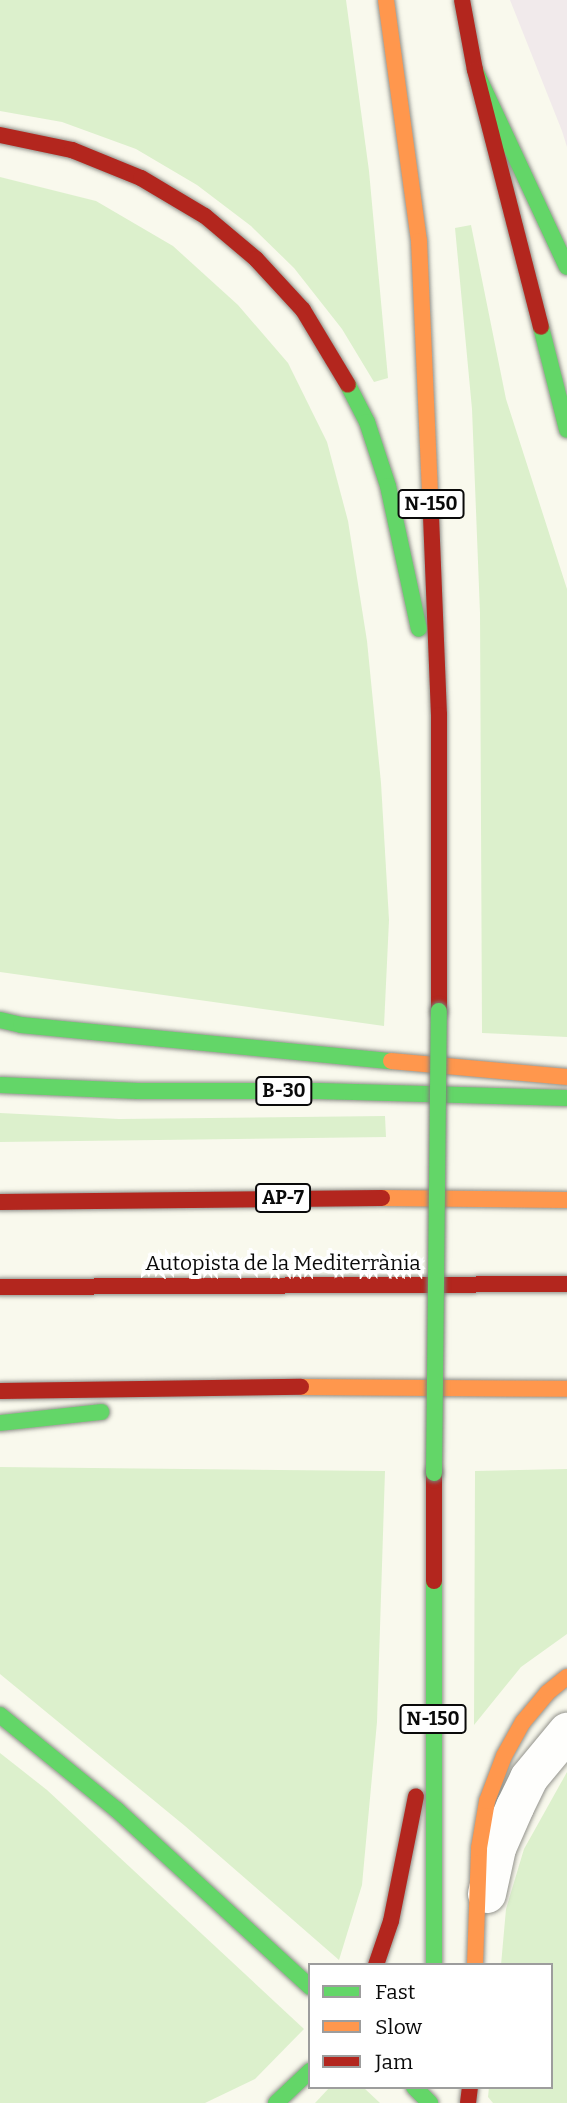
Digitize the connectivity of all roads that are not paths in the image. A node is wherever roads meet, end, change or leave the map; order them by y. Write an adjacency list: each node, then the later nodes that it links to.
1 (387, 0): 7 (main road, N-150)
2 (462, 0): 3 (main road)
3 (475, 70): 5 (main road); 6 (main road)
4 (0, 135): 7 (main road)
5 (567, 267)
6 (567, 430)
7 (439, 715): 23 (main road, N-150, bridge)
8 (0, 1020): 9 (main road)
9 (567, 1077)
10 (0, 1085): 11 (main road, B-30)
11 (567, 1098)
12 (567, 1200): 13 (main road, AP-7)
13 (0, 1202)
14 (567, 1284): 15 (main road, Autopista de la Mediterrània)
15 (0, 1287)
16 (319, 1387): 17 (main road); 18 (main road); 19 (main road)
17 (567, 1390)
18 (0, 1391)
19 (152, 1406)
20 (111, 1410): 21 (main road)
21 (0, 1423)
22 (567, 1676): 28 (main road)
23 (433, 1705): 26 (main road); 27 (main road, N-150)
24 (0, 1715): 30 (main road)
25 (567, 1732): 29 (street)
26 (377, 1963)
27 (434, 1963)
28 (476, 1963)
29 (476, 1963)
30 (308, 1985)
31 (308, 2073): 33 (main road)
32 (416, 2089): 34 (main road)
33 (276, 2103)
34 (430, 2103)

